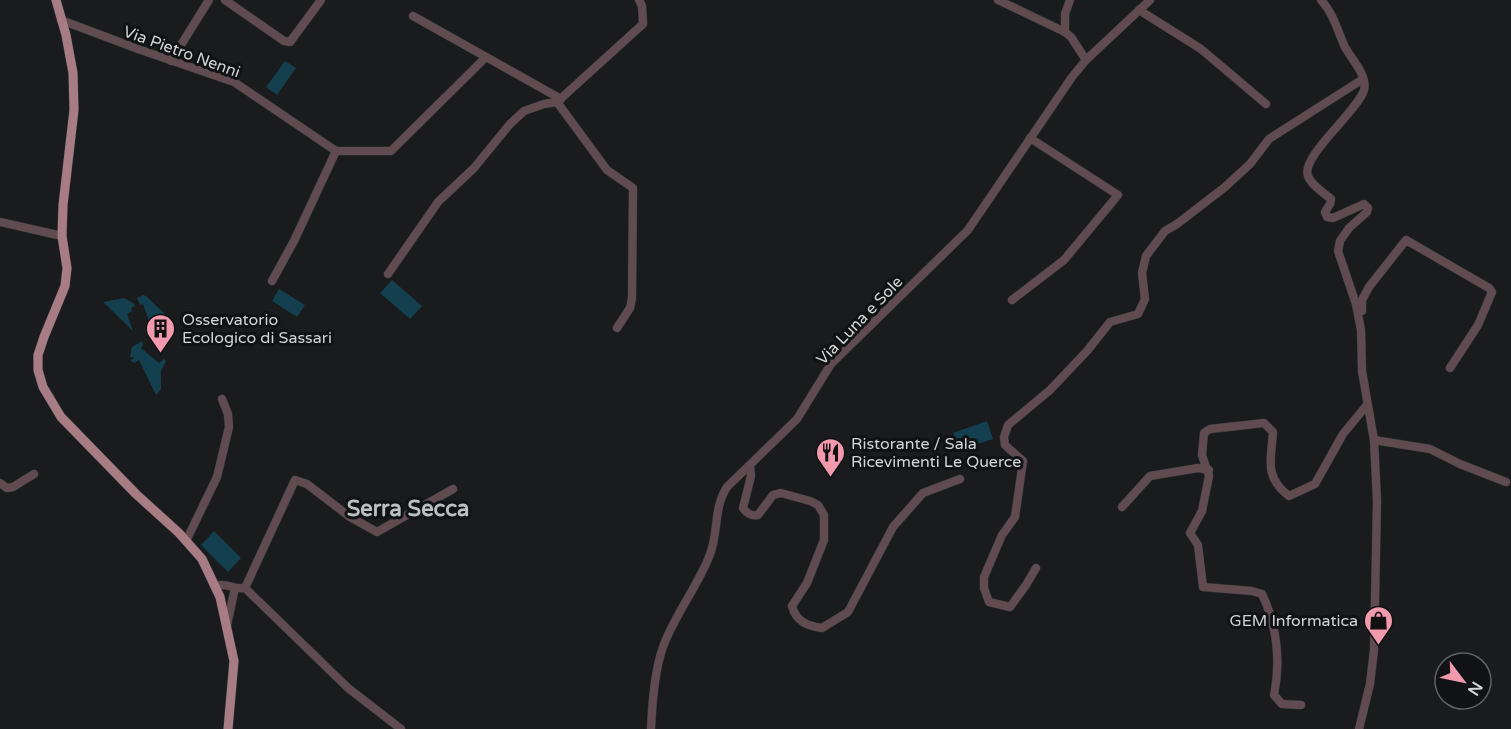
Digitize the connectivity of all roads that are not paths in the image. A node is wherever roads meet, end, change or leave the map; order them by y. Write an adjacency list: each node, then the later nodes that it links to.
1 (56, 0): 12 (main road)
2 (208, 0): 16 (street)
3 (225, 0): 4 (street)
4 (321, 0)
5 (639, 0): 18 (street)
6 (998, 0): 13 (street)
7 (1070, 0): 13 (street)
8 (1150, 0): 10 (street, Via Luna e Sole)
9 (1321, 0): 17 (street)
10 (1140, 10): 15 (street, Via Luna e Sole); 19 (street)
11 (413, 16): 14 (street)
12 (61, 20): 16 (street, Via Pietro Nenni); 23 (main road)
13 (1065, 32): 15 (street)
14 (486, 57): 18 (street); 21 (street)
15 (1086, 60): 20 (street, Via Luna e Sole)
16 (171, 61): 21 (street, Via Pietro Nenni)
17 (1363, 80): 28 (street); 42 (street)
18 (559, 101): 24 (street); 27 (street)
19 (1266, 104)
20 (1030, 138): 26 (street); 33 (street, Via Luna e Sole)
21 (336, 151): 25 (street)
22 (0, 222): 23 (street)
23 (62, 236): 41 (main road)
24 (388, 274)
25 (272, 281)
26 (1012, 300)
27 (617, 328)
28 (1361, 330): 29 (street); 31 (street)
29 (1450, 368)
30 (222, 399): 41 (street)
31 (1367, 405): 32 (street); 34 (street)
32 (1374, 440): 37 (street); 52 (street)
33 (750, 465): 36 (street); 51 (street, Via Luna e Sole)
34 (1209, 471): 40 (street); 48 (street)
35 (34, 474): 38 (street)
36 (960, 479)
37 (1506, 482)
38 (0, 483)
39 (453, 489): 45 (street)
40 (1122, 507)
41 (186, 541): 43 (main road)
42 (1035, 568)
43 (216, 586): 44 (street); 46 (main road)
44 (235, 588): 45 (street); 46 (street); 47 (street)
45 (245, 588): 50 (street)
46 (220, 597): 47 (main road)
47 (227, 627): 49 (main road)
48 (1301, 705)
49 (228, 729)
50 (401, 729)
51 (651, 729)
52 (1359, 729)

